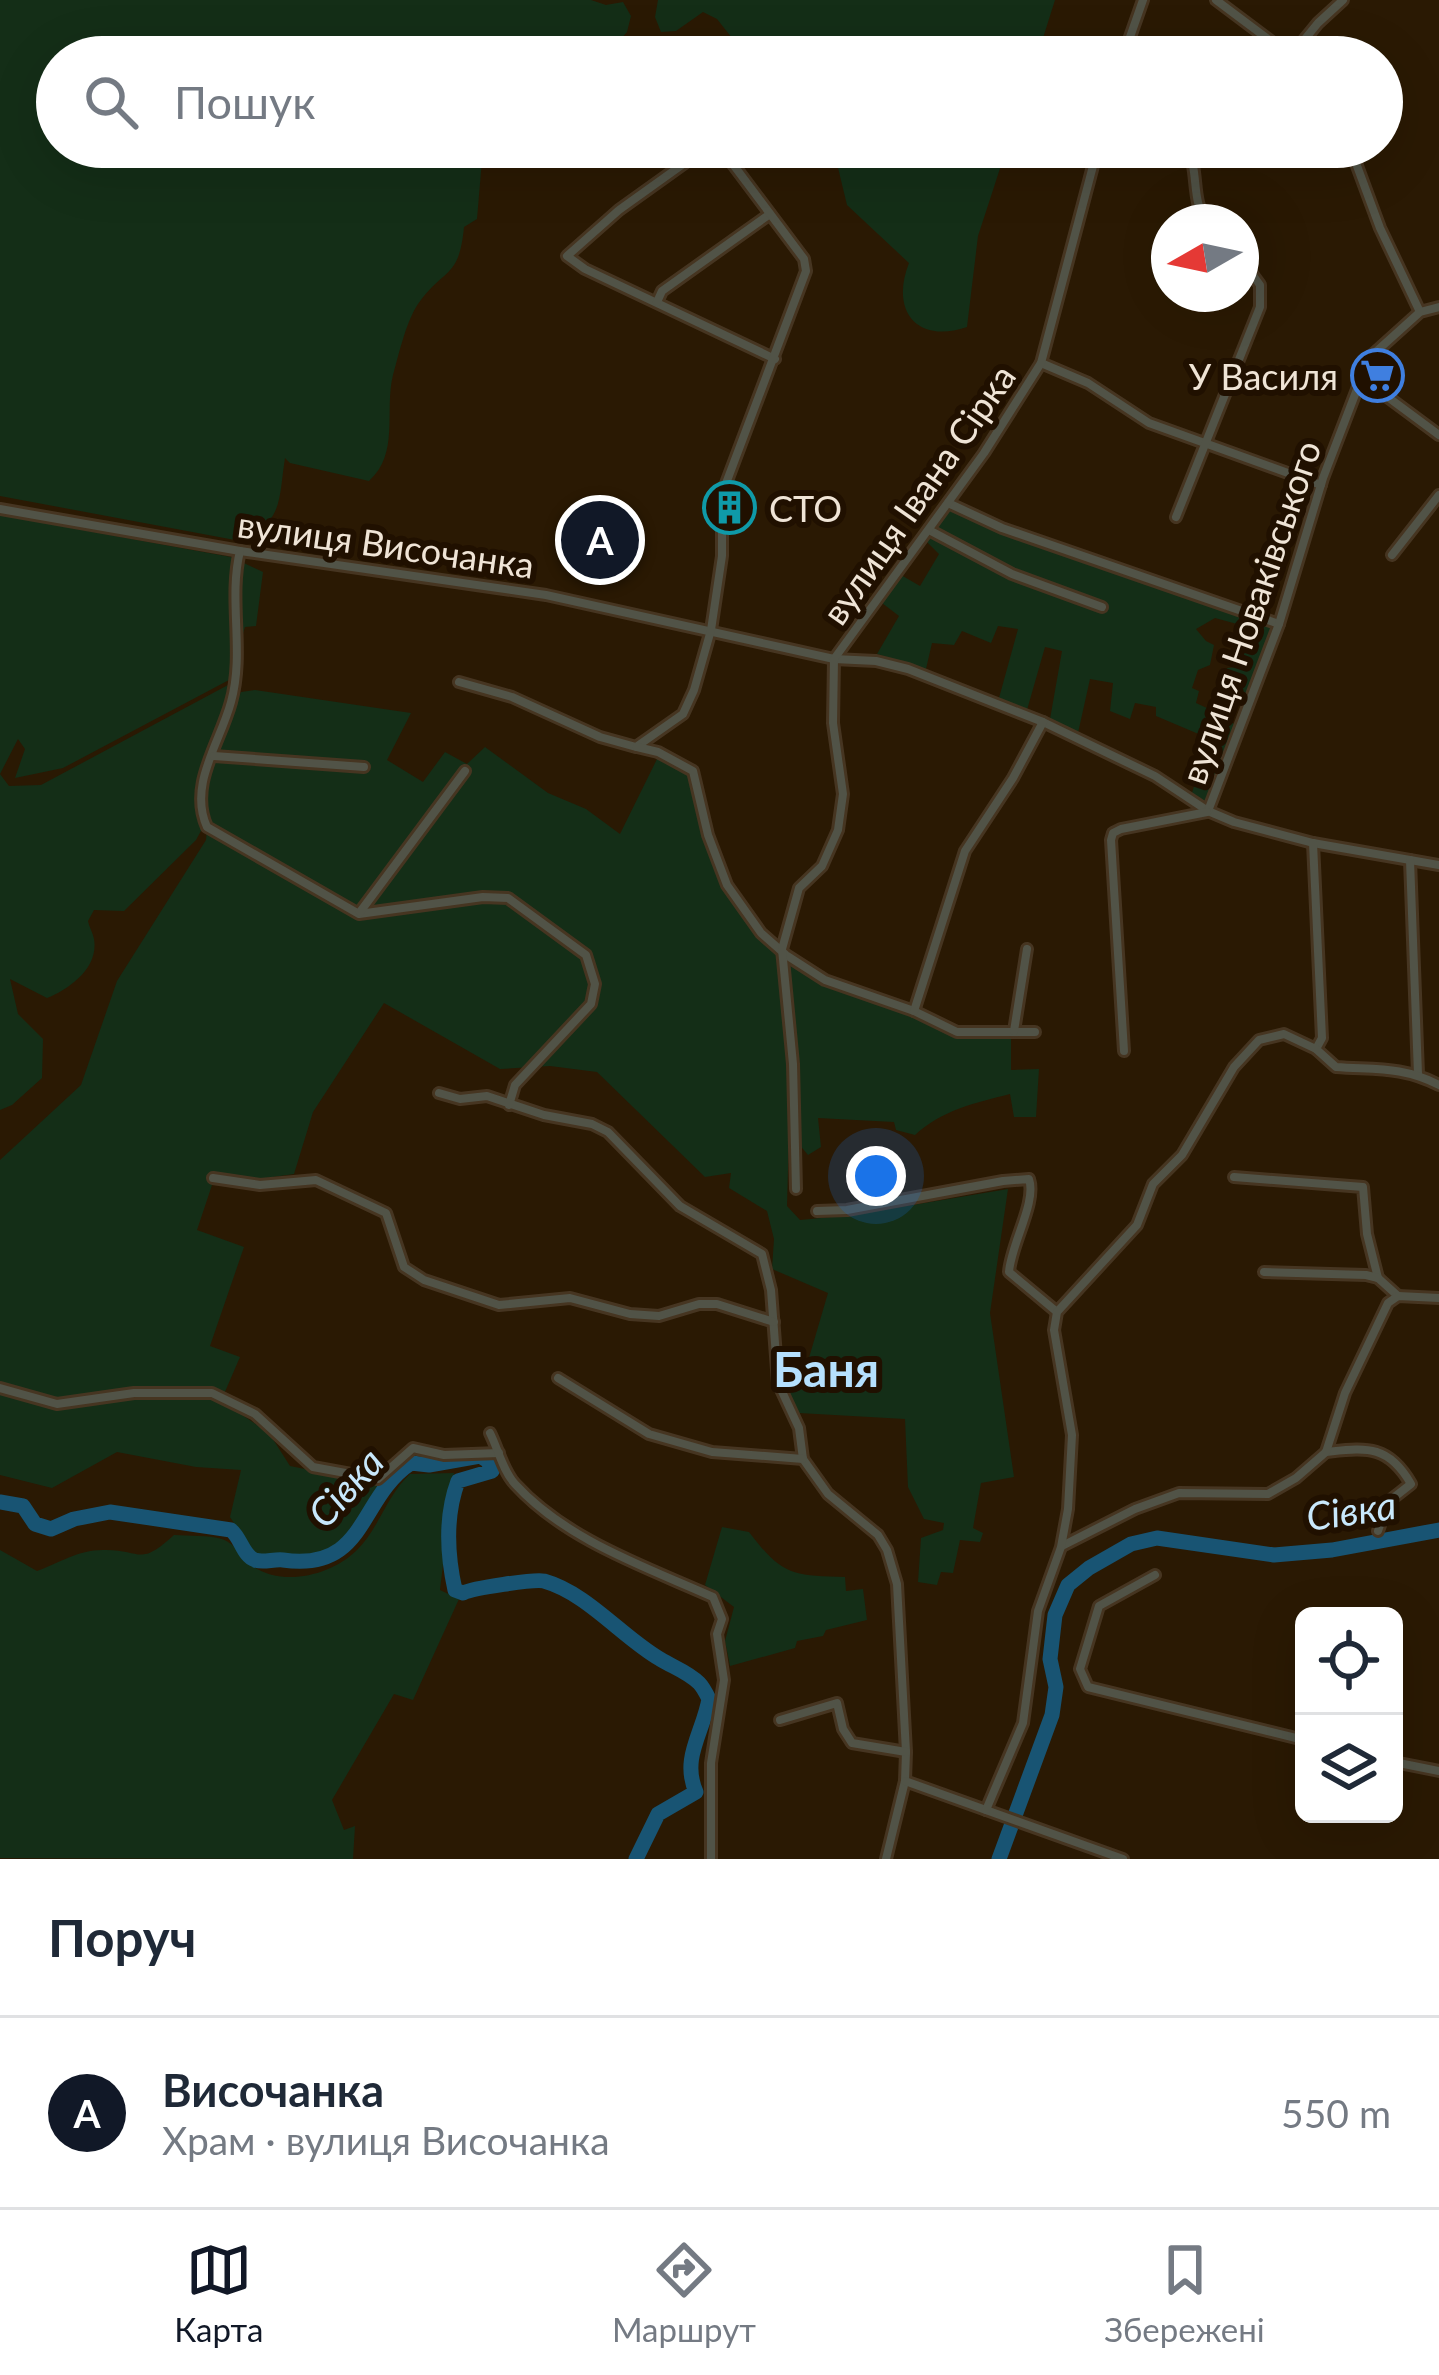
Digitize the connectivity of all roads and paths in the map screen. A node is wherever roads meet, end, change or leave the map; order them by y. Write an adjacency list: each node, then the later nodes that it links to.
1 (1143, 0): 4 (street)
2 (1216, 0): 5 (street)
3 (1343, 0): 6 (street)
4 (1131, 36)
5 (1263, 36)
6 (1308, 36)
7 (678, 168): 14 (street)
8 (736, 168): 13 (street)
9 (1092, 168): 19 (street, вулиця Івана Сірка)
10 (1196, 168): 12 (street)
11 (1358, 168): 17 (street)
12 (1196, 204)
13 (770, 214): 14 (street); 18 (street)
14 (657, 302): 18 (street)
15 (1438, 309): 17 (street)
16 (1257, 312): 22 (street)
17 (1420, 312): 20 (street, вулиця Новаківського)
18 (775, 358): 33 (street)
19 (1041, 363): 22 (street); 25 (street, вулиця Івана Сірка)
20 (1362, 377): 21 (street); 23 (street, вулиця Новаківського)
21 (1439, 435)
22 (1205, 442): 23 (street); 27 (street)
23 (1322, 485): 32 (street, вулиця Новаківського)
24 (1439, 495): 30 (street)
25 (948, 502): 28 (street, вулиця Івана Сірка); 32 (street)
26 (0, 509): 29 (street, вулиця Височанка)
27 (1177, 518)
28 (928, 530): 31 (street); 34 (street, вулиця Івана Сірка)
29 (240, 551): 33 (street, вулиця Височанка); 38 (street)
30 (1392, 555)
31 (1102, 607)
32 (1279, 624): 41 (street, вулиця Новаківського)
33 (710, 630): 34 (street, вулиця Височанка); 37 (street)
34 (834, 659): 36 (street, вулиця Височанка); 46 (street)
35 (459, 682): 37 (street)
36 (1043, 722): 41 (street, вулиця Височанка); 48 (street)
37 (636, 747): 46 (street)
38 (214, 756): 39 (street); 45 (street)
39 (364, 767)
40 (465, 771): 45 (street)
41 (1208, 811): 42 (street, вулиця Височанка); 52 (street)
42 (1313, 843): 43 (street, вулиця Височанка); 51 (street)
43 (1410, 860): 44 (street, вулиця Височанка); 53 (street)
44 (1439, 865)
45 (359, 914): 56 (street)
46 (782, 949): 48 (street); 59 (street)
47 (1027, 949): 49 (street)
48 (914, 1011): 49 (street)
49 (1014, 1031): 50 (street)
50 (1035, 1032)
51 (1316, 1049): 53 (street); 65 (street)
52 (1124, 1051)
53 (1418, 1075): 54 (street)
54 (1439, 1085)
55 (439, 1093): 56 (street)
56 (509, 1105): 66 (street)
57 (1234, 1177): 62 (street)
58 (213, 1178): 66 (street)
59 (796, 1189)
60 (818, 1211): 65 (street)
61 (1264, 1272): 62 (street)
62 (1378, 1278): 63 (street)
63 (1398, 1296): 64 (street); 70 (street)
64 (1439, 1298)
65 (1058, 1312): 74 (street)
66 (774, 1322): 72 (street)
67 (558, 1378): 72 (street)
68 (0, 1388): 71 (street)
69 (490, 1432): 71 (street)
70 (1325, 1452): 73 (street); 74 (street)
71 (499, 1453): 83 (street)
72 (803, 1459): 78 (street)
73 (1378, 1531)
74 (1060, 1547): 82 (street)
75 (1155, 1575): 77 (street)
76 (780, 1720): 78 (street)
77 (1295, 1738)
78 (906, 1752): 81 (street)
79 (1403, 1764): 80 (street)
80 (1439, 1771)
81 (905, 1780): 82 (street); 84 (street)
82 (986, 1810): 85 (street)
83 (710, 1859)
84 (886, 1859)
85 (1123, 1859)

